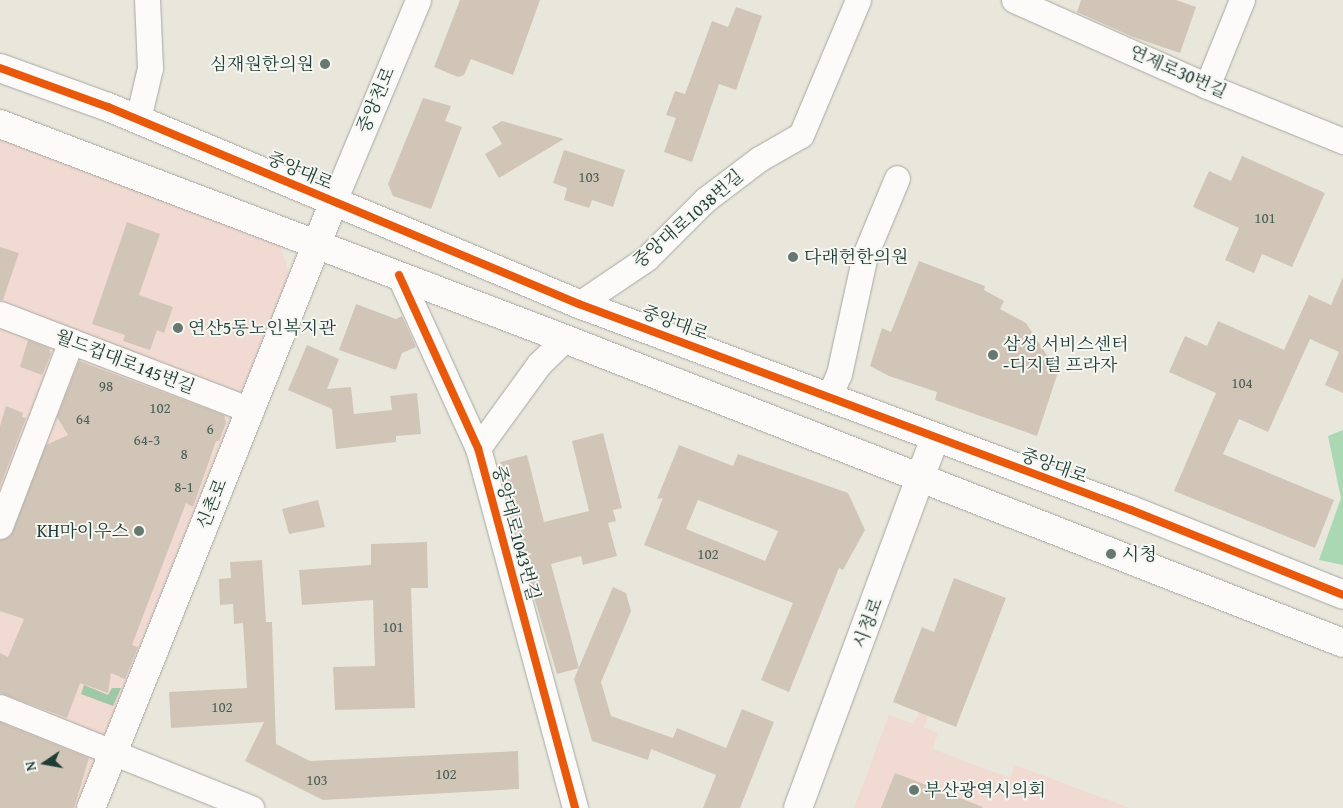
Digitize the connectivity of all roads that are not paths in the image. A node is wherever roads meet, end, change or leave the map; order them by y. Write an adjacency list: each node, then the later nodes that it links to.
1 (147, 0): 8 (street)
2 (418, 0): 12 (street, 중앙천로)
3 (858, 0): 15 (street, 중앙대로1038번길)
4 (1014, 0): 7 (street, 연제로30번길)
5 (1242, 0): 7 (street)
6 (0, 68): 8 (main road, 중앙대로)
7 (1207, 86): 10 (street, 연제로30번길)
8 (138, 119): 12 (main road, 중앙대로)
9 (0, 124): 13 (main road)
10 (1343, 141)
11 (897, 178): 19 (street)
12 (334, 201): 13 (main road, 신촌로); 15 (main road, 중앙대로)
13 (318, 245): 14 (main road); 20 (main road, 신촌로)
14 (399, 276): 17 (main road); 22 (street, 중앙대로1043번길)
15 (579, 304): 19 (main road, 중앙대로)
16 (0, 314): 18 (street, 월드컵대로145번길)
17 (565, 339): 22 (street); 23 (main road)
18 (71, 341): 20 (street, 월드컵대로145번길); 24 (street)
19 (829, 397): 21 (main road, 중앙대로)
20 (250, 410): 28 (main road, 신촌로)
21 (935, 438): 23 (main road, 시청로); 25 (main road, 중앙대로)
22 (478, 448): 31 (street, 중앙대로1043번길)
23 (923, 478): 26 (main road); 32 (main road, 시청로)
24 (0, 526)
25 (1343, 595)
26 (1343, 643)
27 (0, 707): 28 (street)
28 (113, 751): 29 (main road, 신촌로); 30 (street)
29 (91, 808)
30 (251, 808)
31 (574, 808)
32 (798, 808)

